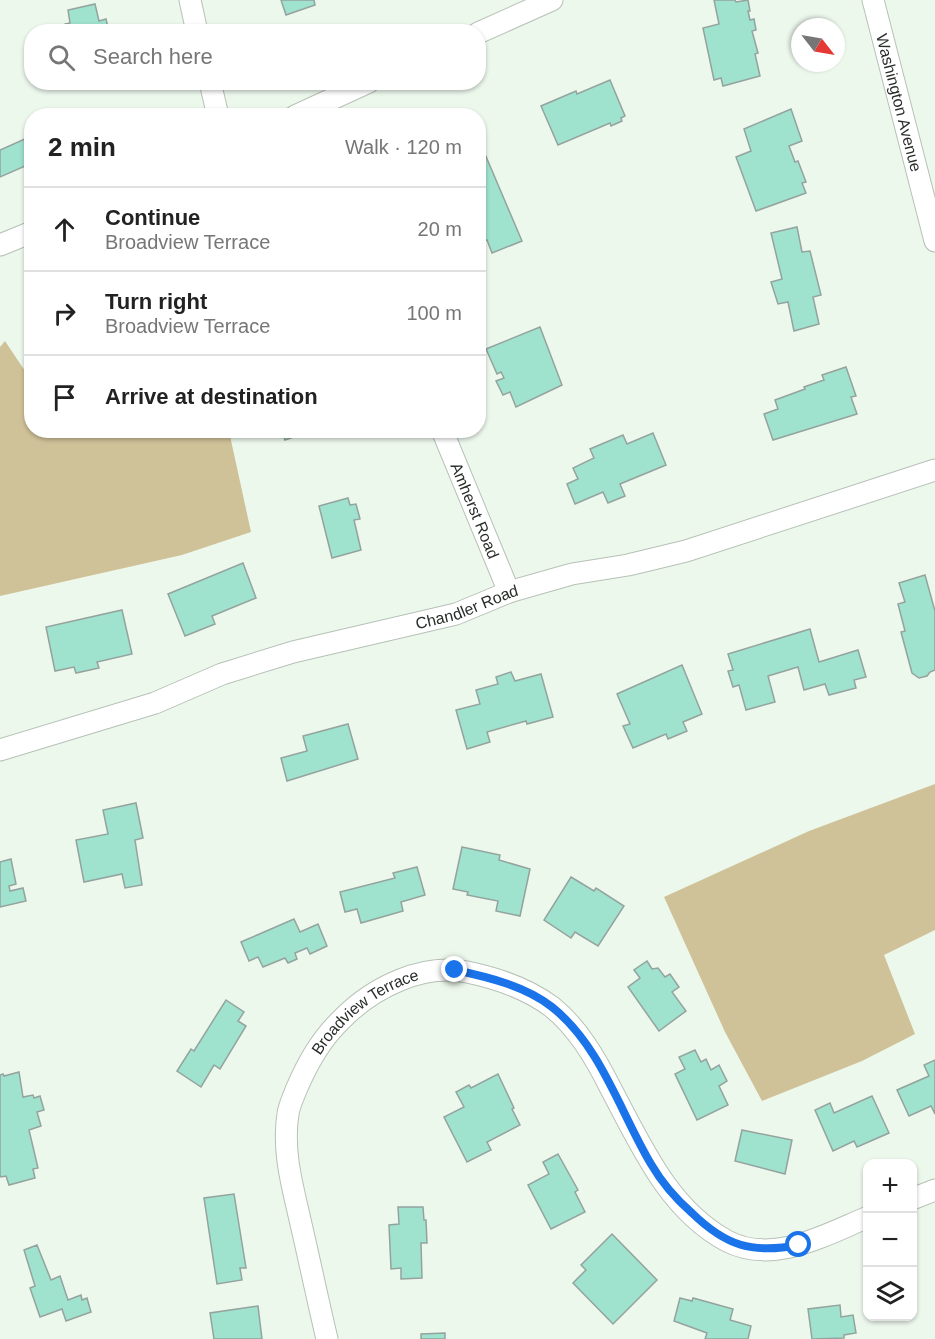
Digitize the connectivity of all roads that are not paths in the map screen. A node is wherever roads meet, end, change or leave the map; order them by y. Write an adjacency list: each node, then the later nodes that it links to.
1 (190, 0): 4 (street)
2 (552, 0): 5 (street)
3 (873, 0): 11 (street, Washington Avenue)
4 (195, 24)
5 (486, 29)
6 (212, 90): 9 (street)
7 (358, 90): 8 (street)
8 (334, 107)
9 (216, 108)
10 (24, 235): 12 (street)
11 (935, 241)
12 (0, 245)
13 (445, 438): 15 (street, Amherst Road)
14 (935, 470): 15 (street, Chandler Road)
15 (509, 592): 16 (street, Chandler Road)
16 (0, 750)
17 (935, 1190): 18 (street)
18 (917, 1197)
19 (863, 1219): 20 (street, Broadview Terrace)
20 (327, 1339)

